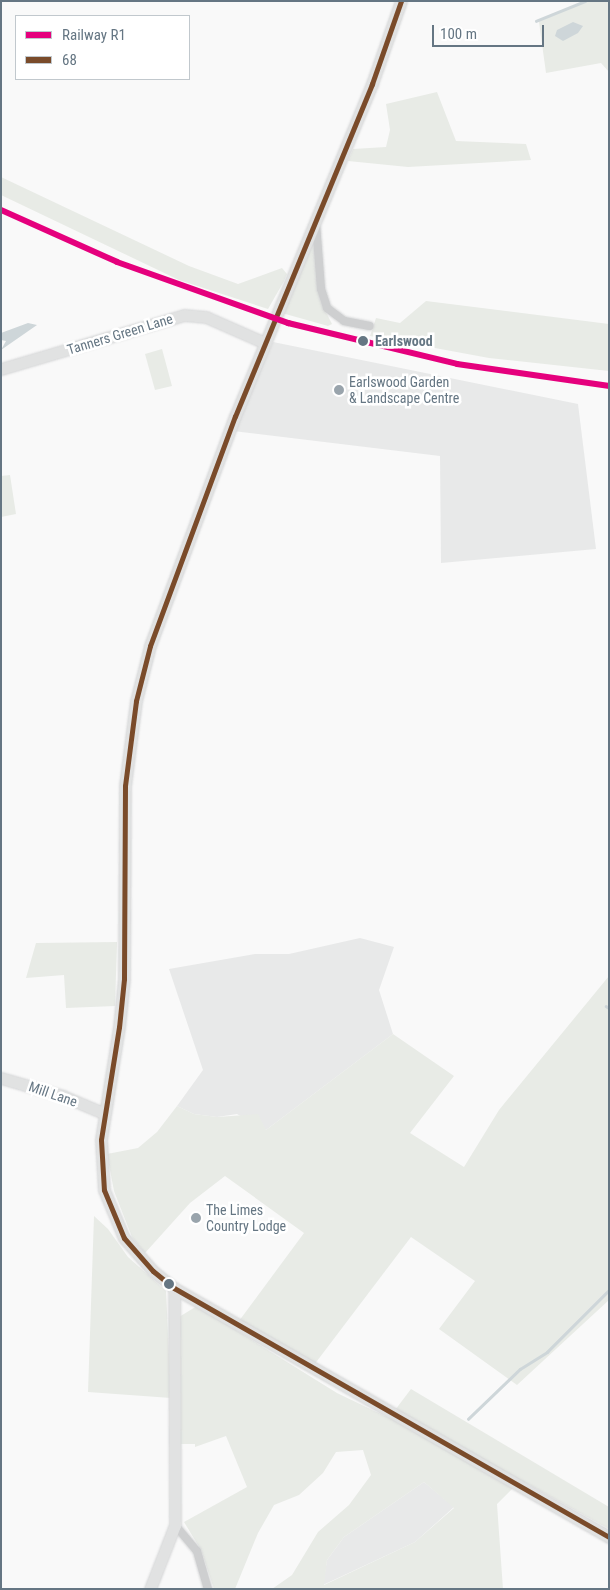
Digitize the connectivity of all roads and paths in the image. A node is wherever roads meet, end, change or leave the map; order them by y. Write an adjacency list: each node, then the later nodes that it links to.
1 (401, 1): 2 (street)
2 (315, 220): 3 (street); 4 (street)
3 (370, 326)
4 (265, 343): 5 (street, Tanners Green Lane); 7 (street)
5 (1, 369)
6 (1, 1078): 7 (street, Mill Lane)
7 (104, 1112): 8 (street)
8 (174, 1288): 9 (street); 10 (street)
9 (175, 1525): 11 (street); 12 (street)
10 (609, 1537)
11 (150, 1589)
12 (208, 1589)

